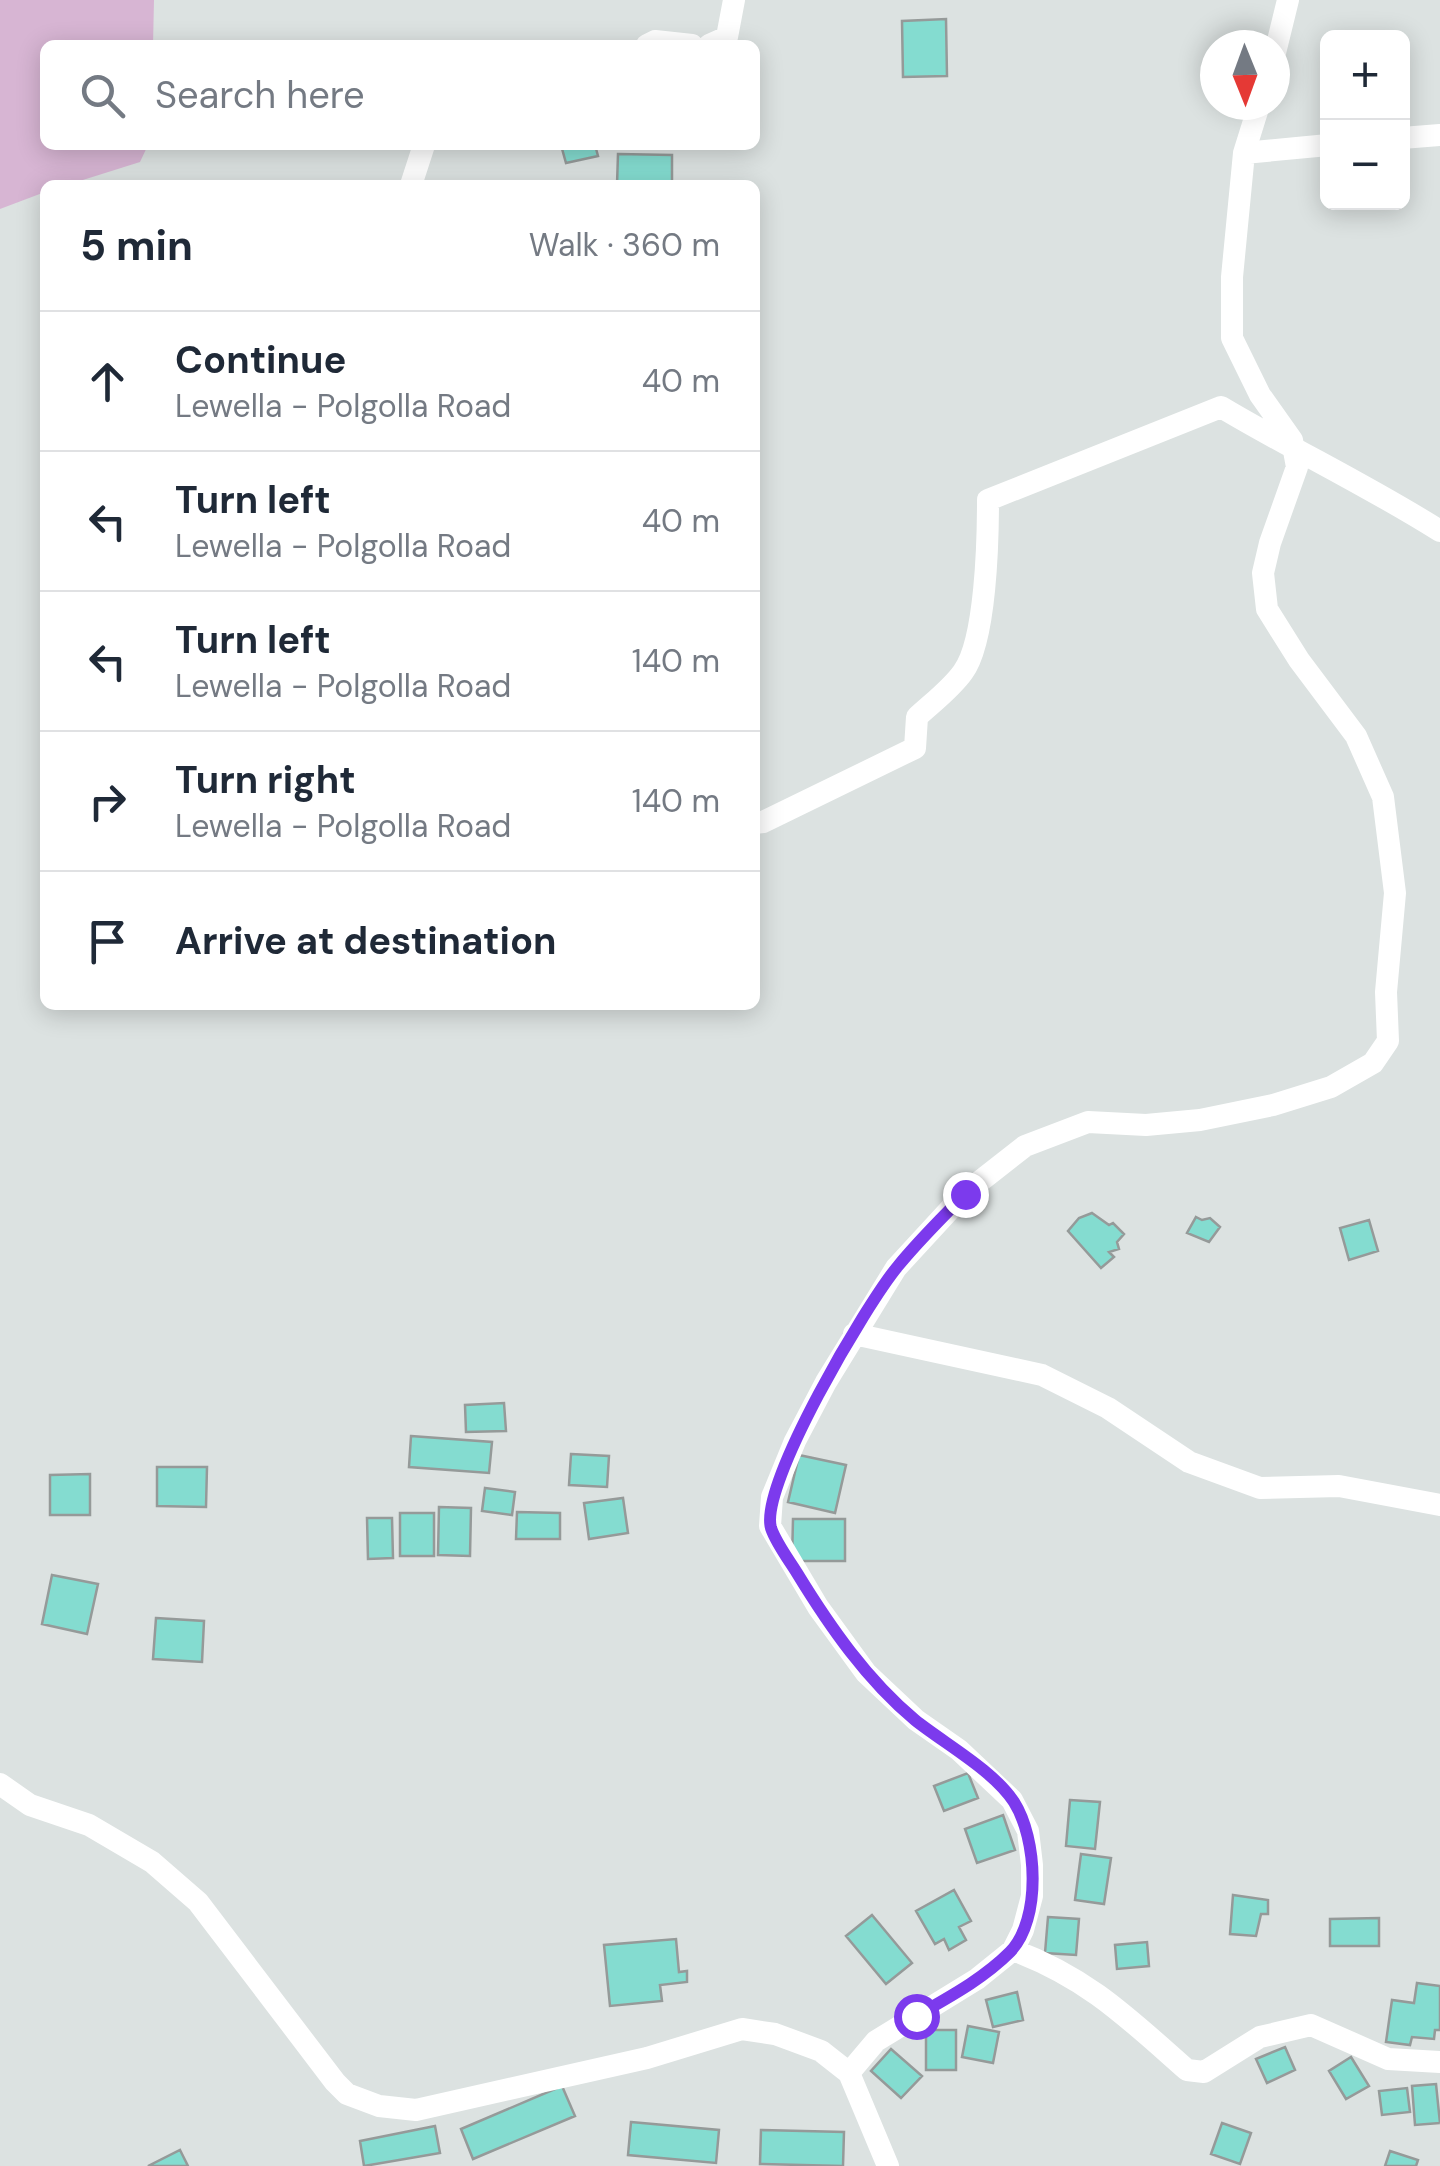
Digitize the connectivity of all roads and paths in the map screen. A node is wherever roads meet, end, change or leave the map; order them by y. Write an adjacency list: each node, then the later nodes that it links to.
1 (734, 0): 4 (street)
2 (1288, 0): 3 (street)
3 (1281, 30)
4 (720, 40)
5 (1255, 120): 10 (street)
6 (1440, 134): 7 (street)
7 (1410, 137)
8 (1320, 146): 10 (street)
9 (422, 150): 11 (street)
10 (1244, 153): 12 (street)
11 (413, 180)
12 (1294, 450): 13 (street); 14 (street); 15 (street)
13 (1440, 531)
14 (760, 822)
15 (854, 1334): 16 (street); 18 (street)
16 (1440, 1505)
17 (0, 1784): 20 (street)
18 (1013, 1950): 19 (street); 20 (street)
19 (1440, 2062)
20 (849, 2072): 21 (street)
21 (888, 2166)

